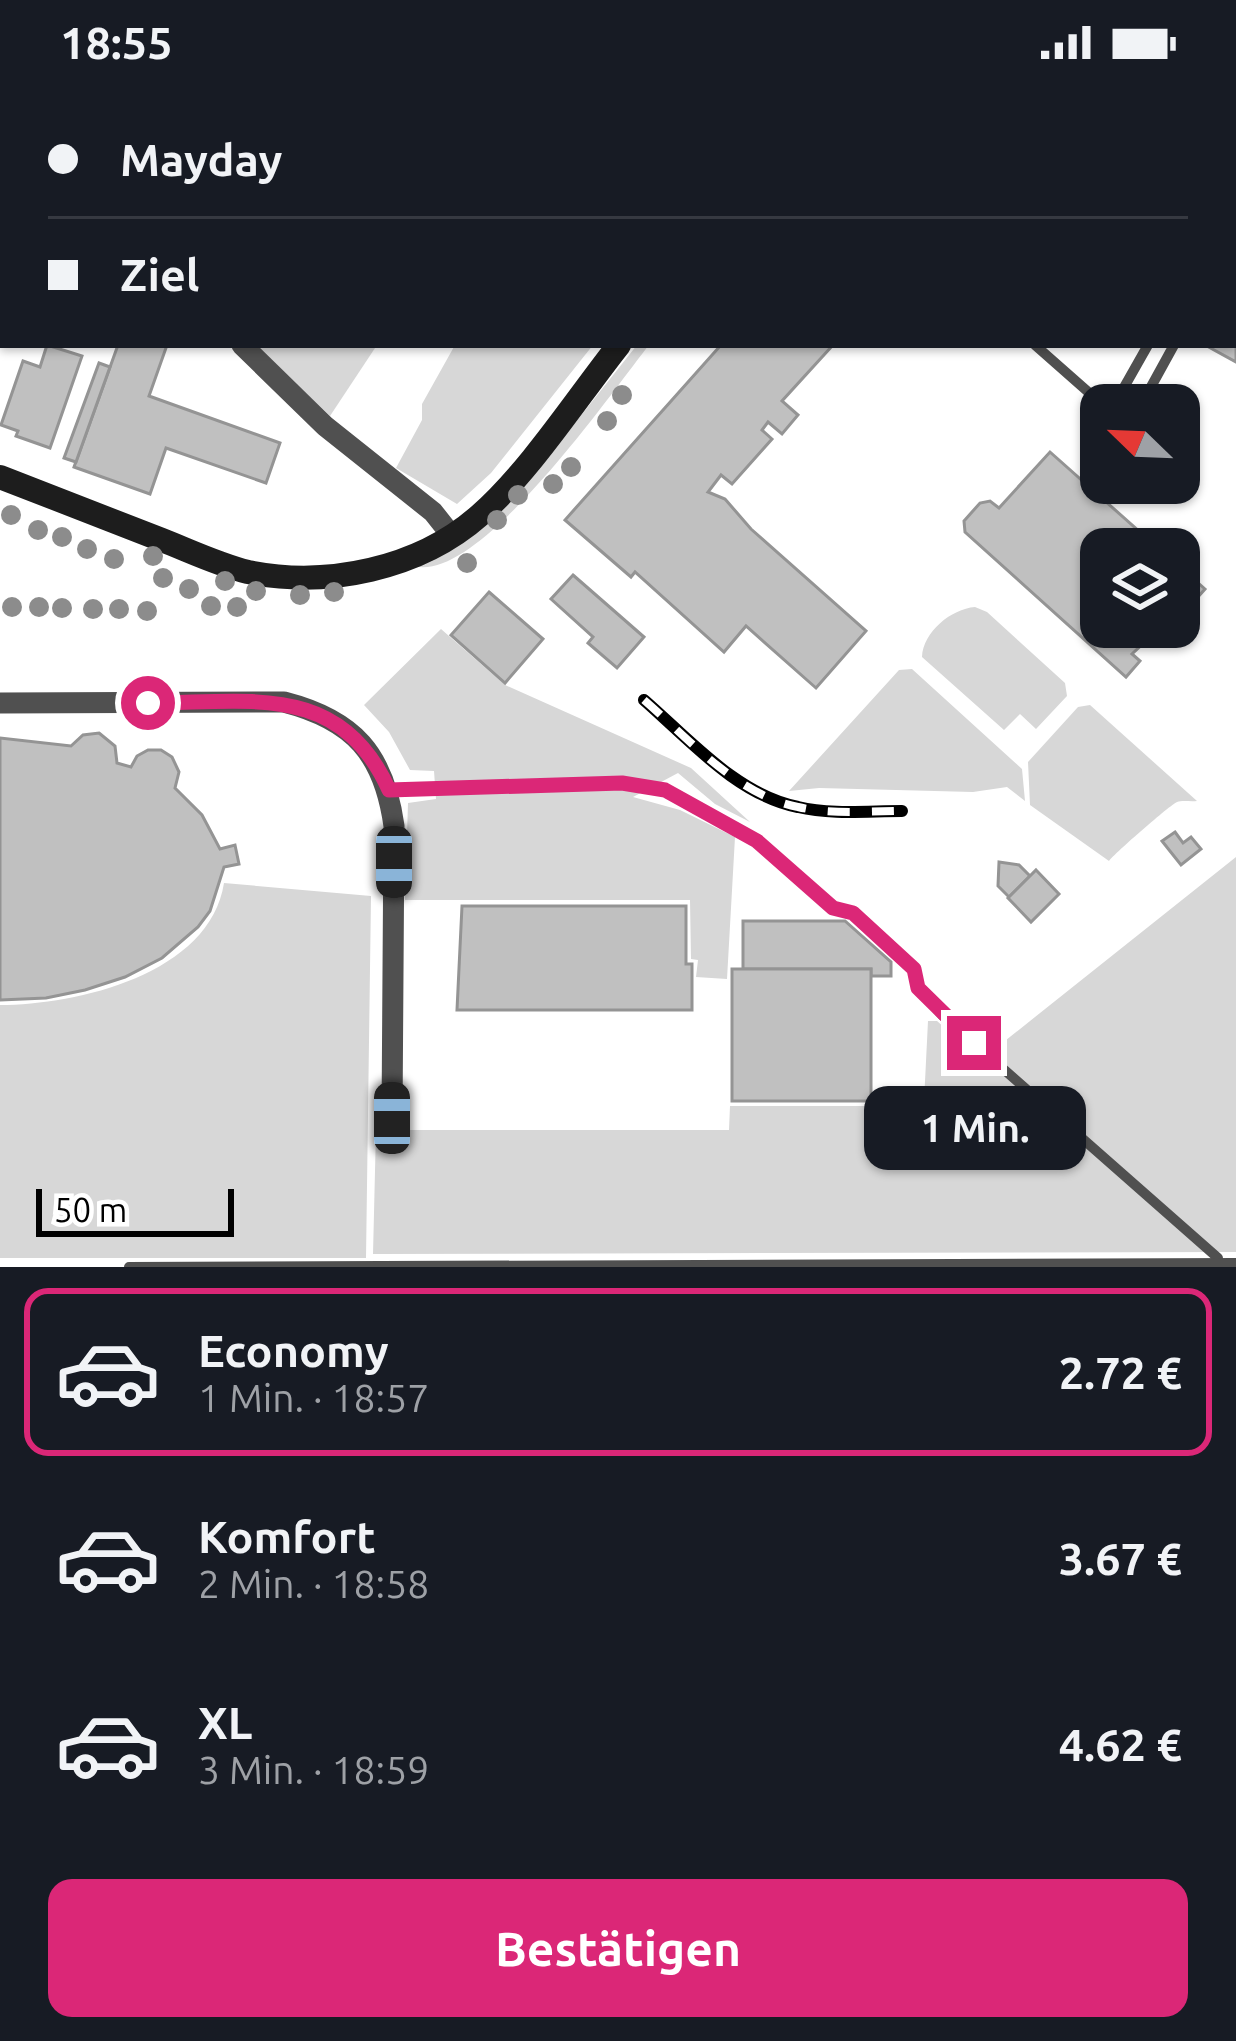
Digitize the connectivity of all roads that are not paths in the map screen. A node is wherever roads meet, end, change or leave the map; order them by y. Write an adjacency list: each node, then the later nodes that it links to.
1 (245, 348): 10 (street)
2 (617, 348): 10 (street)
3 (1038, 348): 8 (lane)
4 (1146, 348): 6 (lane)
5 (1172, 348): 7 (lane)
6 (1126, 384)
7 (1153, 384)
8 (1080, 385)
9 (0, 477): 10 (street)
10 (452, 536)
11 (0, 703): 12 (street)
12 (389, 790): 13 (street); 14 (lane)
13 (392, 1118)
14 (1218, 1263): 15 (lane); 16 (lane)
15 (1236, 1263)
16 (129, 1267)

